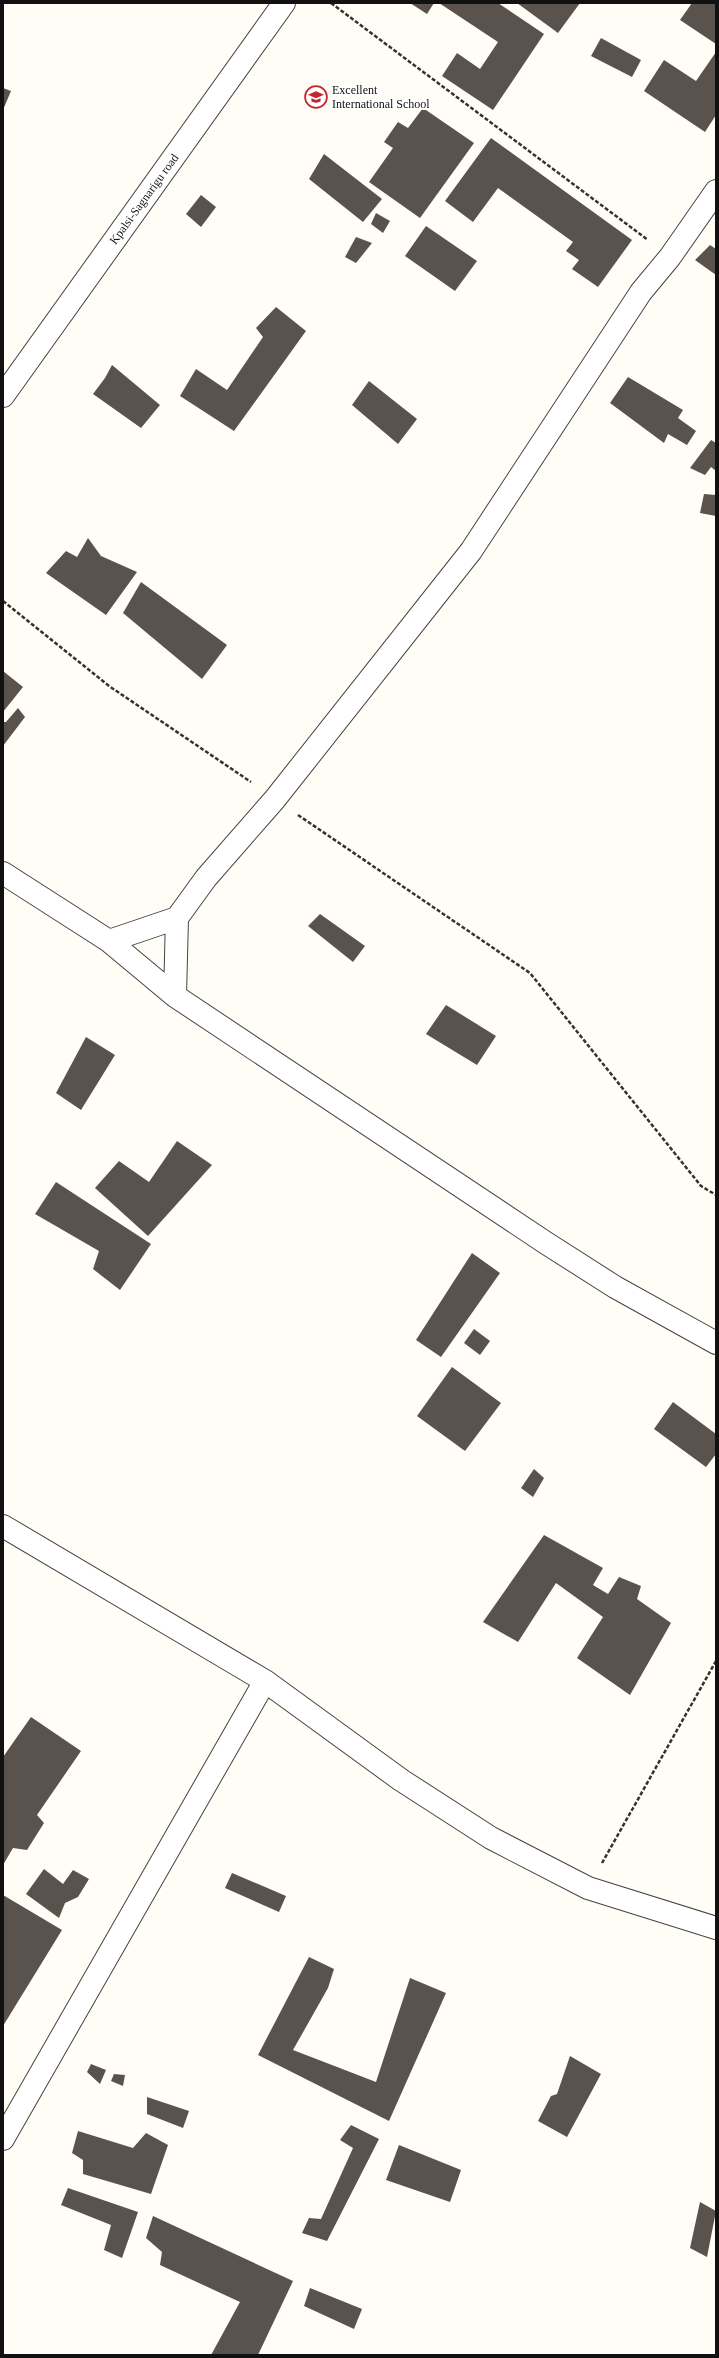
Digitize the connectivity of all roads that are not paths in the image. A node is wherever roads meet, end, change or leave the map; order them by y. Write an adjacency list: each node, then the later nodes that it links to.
1 (284, 3): 3 (street, Kpalsi-Sagnarigu road)
2 (716, 191): 5 (street)
3 (3, 396)
4 (3, 872): 6 (street)
5 (176, 918): 6 (street); 7 (street)
6 (109, 941): 7 (street)
7 (175, 996): 8 (street)
8 (716, 1343)
9 (3, 1526): 10 (street)
10 (266, 1681): 11 (street); 12 (street)
11 (716, 1928)
12 (3, 2139)

